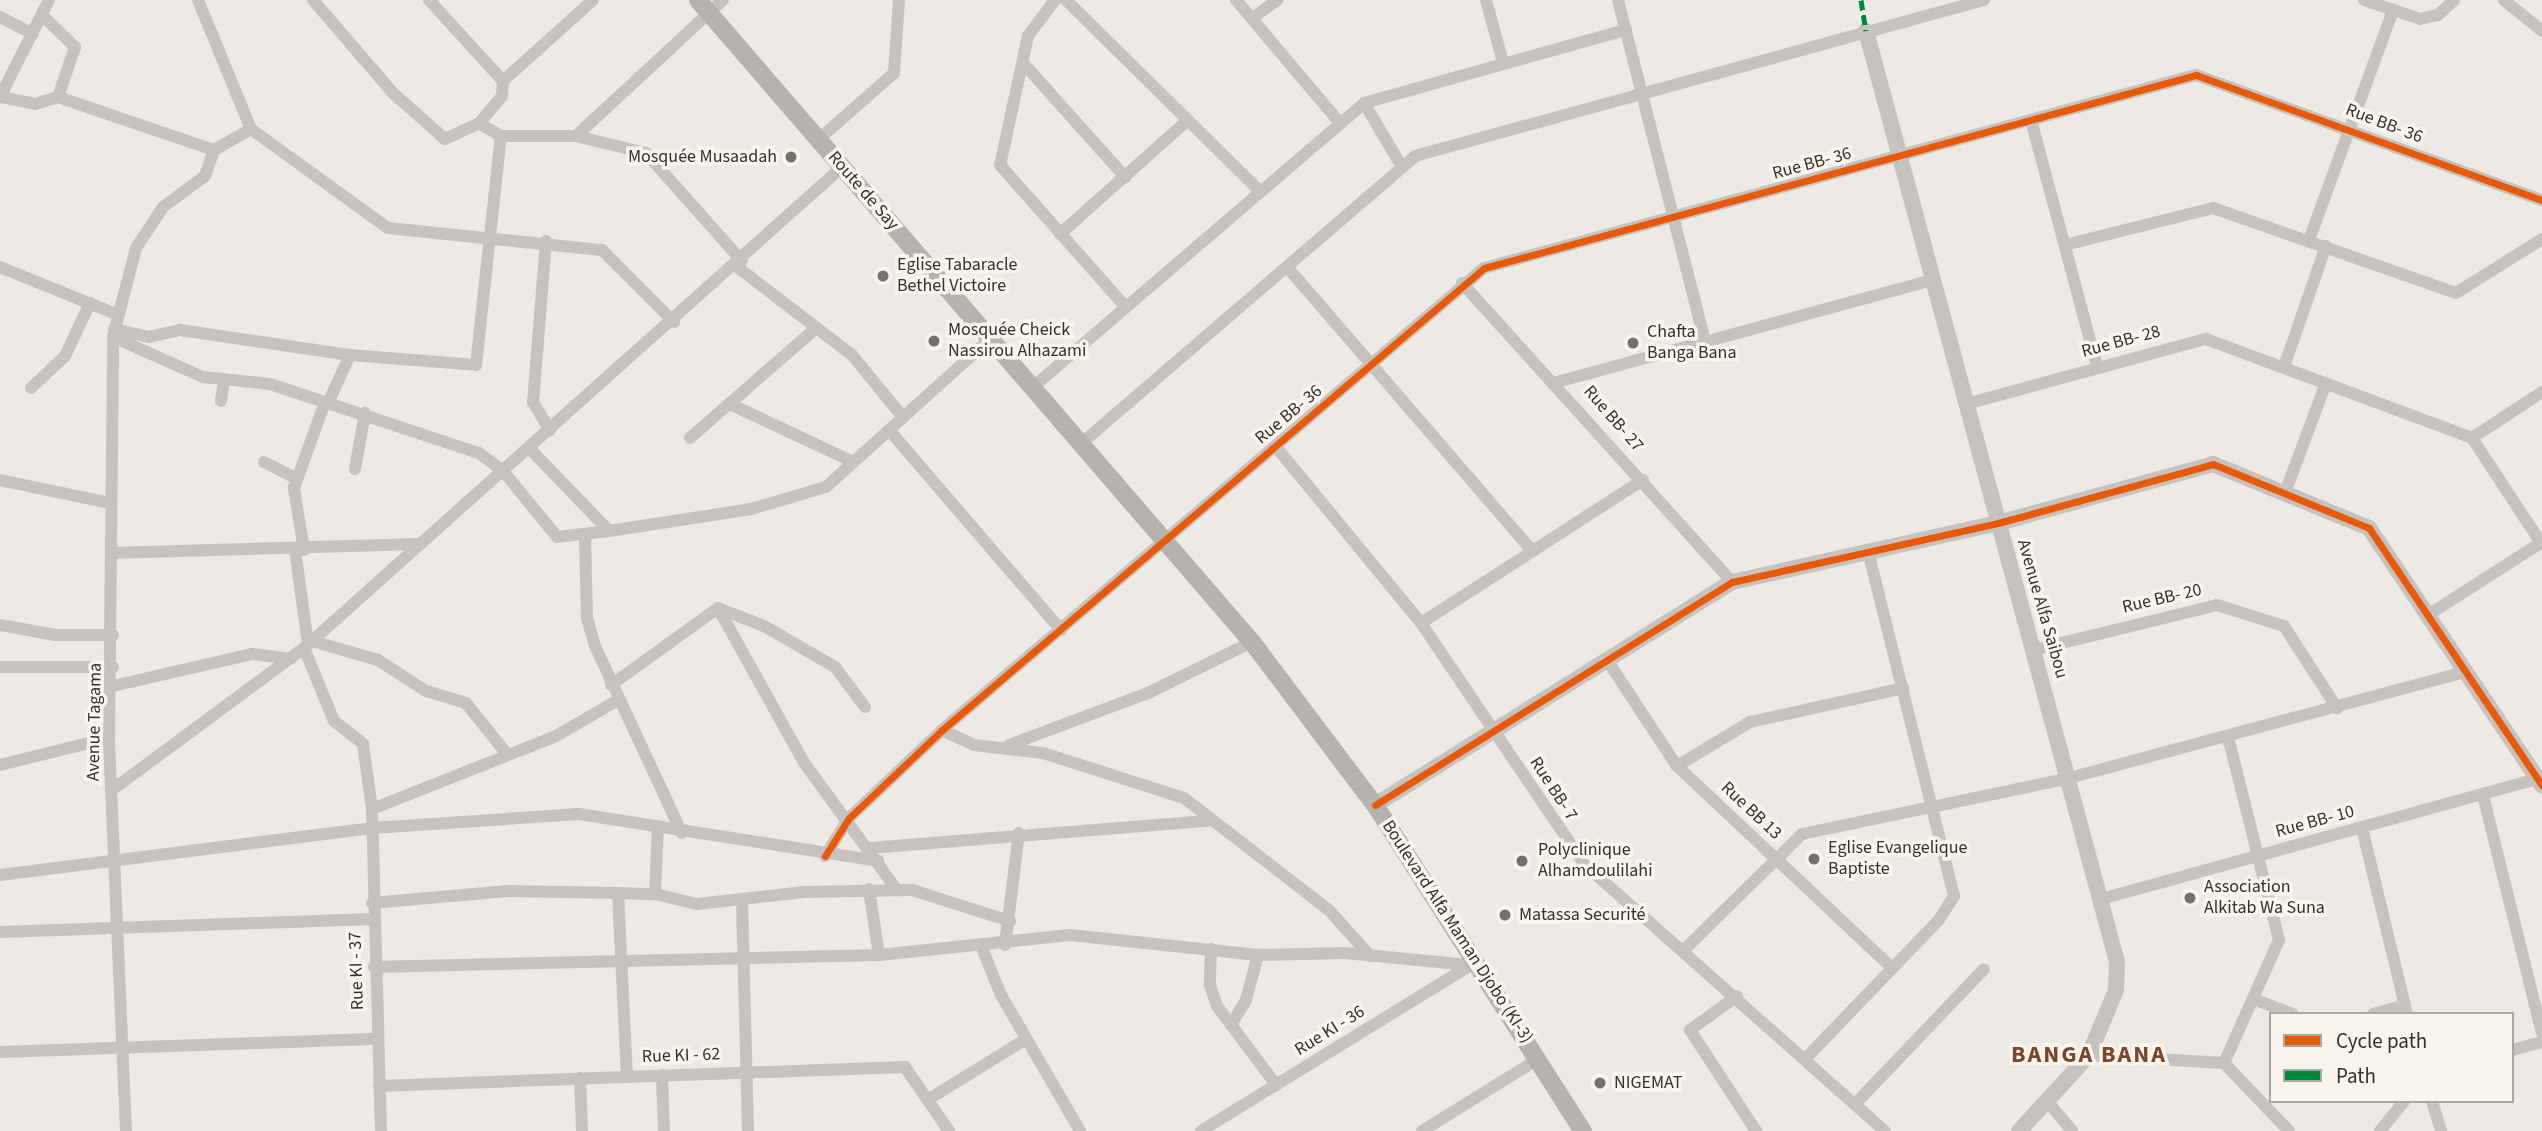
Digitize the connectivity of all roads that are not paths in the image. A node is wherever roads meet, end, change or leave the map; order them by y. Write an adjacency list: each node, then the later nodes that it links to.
1 (49, 0): 20 (street)
2 (198, 0): 39 (street)
3 (313, 0): 37 (street)
4 (593, 0): 29 (street)
5 (723, 0): 18 (street)
6 (899, 0): 42 (street)
7 (1055, 0): 28 (street)
8 (1066, 0): 34 (street)
9 (1236, 0): 22 (street)
10 (1277, 0): 22 (street)
11 (1486, 0): 27 (street)
12 (1618, 0): 23 (street)
13 (1984, 0): 24 (street)
14 (2364, 0): 19 (street)
15 (2454, 0): 19 (street)
16 (2504, 0): 25 (street)
17 (430, 1): 29 (street)
18 (703, 7): 41 (street); 42 (main road, Route de Say)
19 (2393, 11): 38 (street)
20 (43, 16): 26 (street); 32 (street)
21 (0, 17): 26 (street)
22 (1254, 17): 36 (street)
23 (1626, 30): 27 (street); 30 (street)
24 (1866, 31): 30 (street); 44 (street, Avenue Alfa Saibou)
25 (2542, 31)
26 (33, 34): 31 (street)
27 (1503, 62): 33 (street)
28 (1024, 64): 47 (street); 51 (street)
29 (503, 81): 37 (street)
30 (1642, 91): 45 (street); 50 (street)
31 (0, 97): 32 (street)
32 (58, 97): 43 (street)
33 (1364, 103): 36 (street); 45 (street)
34 (1188, 120): 47 (street); 48 (street)
35 (2031, 120): 38 (street, Rue BB- 36); 44 (street, Rue BB- 36); 56 (street)
36 (1339, 121): 48 (street)
37 (479, 123): 40 (street)
38 (2350, 128): 49 (street, Rue BB- 36); 54 (street)
39 (251, 129): 43 (street); 52 (street)
40 (501, 136): 41 (street); 52 (street)
41 (576, 136): 58 (street)
42 (819, 139): 46 (main road, Route de Say)
43 (215, 150): 65 (street, Avenue Tagama)
44 (1900, 156): 50 (street, Rue BB- 36); 61 (street, Avenue Alfa Saibou)
45 (1401, 165): 60 (street)
46 (842, 167): 58 (street); 69 (main road, Route de Say)
47 (1125, 177): 51 (street)
48 (1259, 190): 64 (street)
49 (2542, 200)
50 (1673, 217): 62 (street, Rue BB- 36); 70 (street)
51 (1060, 234): 64 (street)
52 (490, 236): 55 (street); 71 (street)
53 (2542, 239): 57 (street)
54 (2309, 240): 56 (street); 57 (street)
55 (546, 241): 66 (street); 87 (street)
56 (2065, 245): 73 (street)
57 (2326, 246): 74 (street)
58 (739, 264): 66 (street); 67 (street)
59 (0, 267): 63 (street)
60 (1288, 268): 72 (street); 91 (street)
61 (1933, 280): 70 (street); 84 (street, Avenue Alfa Saibou)
62 (1462, 283): 72 (street, Rue BB- 36); 76 (street, Rue BB- 27)
63 (90, 303): 65 (street); 79 (street)
64 (1124, 305): 78 (street)
65 (116, 314): 68 (street, Avenue Tagama)
66 (674, 321): 87 (street)
67 (815, 329): 83 (street); 86 (street)
68 (113, 333): 71 (street); 75 (street); 102 (street, Avenue Tagama)
69 (991, 338): 78 (main road, Route de Say); 86 (street)
70 (1705, 342): 76 (street)
71 (350, 355): 82 (street)
72 (1373, 366): 92 (street, Rue BB- 36); 110 (street)
73 (2097, 366): 74 (street, Rue BB- 28); 84 (street, Rue BB- 28)
74 (2284, 367): 77 (street, Rue BB- 28)
75 (224, 380): 81 (street); 82 (street)
76 (1557, 382): 100 (street, Rue BB- 27)
77 (2326, 383): 90 (street, Rue BB- 28); 101 (street)
78 (1033, 387): 91 (main road, Route de Say)
79 (31, 388)
80 (2542, 392): 90 (street)
81 (221, 401)
82 (326, 403): 85 (street); 98 (street)
83 (730, 404): 89 (street); 95 (street)
84 (1966, 404): 103 (street, Avenue Alfa Saibou)
85 (365, 413): 96 (street); 97 (street)
86 (903, 417): 88 (street)
87 (550, 430): 93 (street)
88 (889, 430): 95 (street); 118 (street)
89 (690, 438)
90 (2472, 438): 107 (street)
91 (1083, 442): 106 (main road, Route de Say)
92 (1276, 446): 106 (street, Rue BB- 36); 116 (street, Rue BB- 7)
93 (530, 449): 97 (street); 104 (street)
94 (264, 462): 98 (street)
95 (853, 462): 104 (street)
96 (355, 469)
97 (504, 472): 105 (street); 108 (street)
98 (296, 478): 109 (street, Rue KI - 37)
99 (0, 480): 102 (street)
100 (1643, 480): 110 (street); 113 (street, Rue BB- 27)
101 (2286, 493): 103 (street); 115 (street)
102 (110, 503): 112 (street, Avenue Tagama)
103 (1998, 523): 111 (street); 122 (street, Avenue Alfa Saibou)
104 (609, 531): 105 (street)
105 (584, 538): 128 (street)
106 (1166, 541): 118 (street, Rue BB- 36); 120 (main road, Boulevard Alfa Maman Djobo (KI-3))
107 (2541, 543): 115 (street)
108 (418, 544): 109 (street); 121 (street)
109 (300, 550): 112 (street); 121 (street, Rue KI - 37)
110 (1532, 551): 116 (street)
111 (1868, 552): 113 (street); 130 (street)
112 (111, 553): 119 (street, Avenue Tagama)
113 (1732, 582): 124 (street)
114 (718, 608): 128 (street); 132 (street); 149 (street)
115 (2431, 613): 127 (street)
116 (1421, 623): 135 (street, Rue BB- 7)
117 (0, 625): 119 (street)
118 (1061, 630): 134 (street, Rue BB- 36)
119 (113, 635): 126 (street, Avenue Tagama)
120 (1252, 642): 138 (street); 146 (main road, Boulevard Alfa Maman Djobo (KI-3))
121 (308, 644): 123 (street); 139 (street); 147 (street, Rue KI - 37)
122 (2034, 650): 133 (street, Rue BB- 20); 142 (street, Avenue Alfa Saibou)
123 (291, 659): 129 (street); 144 (street)
124 (1607, 660): 135 (street); 141 (street, Rue BB 13)
125 (0, 667): 126 (street)
126 (113, 667): 129 (street, Avenue Tagama)
127 (2468, 671): 133 (street); 143 (street)
128 (611, 685): 131 (street)
129 (113, 686): 137 (street, Avenue Tagama)
130 (1903, 688): 141 (street); 148 (street)
131 (618, 700): 139 (street); 154 (street)
132 (865, 707)
133 (2337, 708): 136 (street)
134 (942, 730): 138 (street); 149 (street, Rue BB- 36)
135 (1495, 730): 146 (street); 177 (street, Rue BB- 7)
136 (2228, 737): 142 (street); 159 (street)
137 (109, 738): 140 (street); 144 (street, Avenue Tagama)
138 (1009, 745): 150 (street)
139 (506, 753): 147 (street)
140 (0, 765)
141 (1678, 766): 158 (street, Rue BB 13)
142 (2068, 778): 148 (street); 167 (street, Avenue Alfa Saibou)
143 (2540, 782): 145 (street, Rue BB- 10)
144 (112, 790): 160 (street, Avenue Tagama)
145 (2483, 794): 153 (street, Rue BB- 10); 192 (street)
146 (1375, 805): 183 (main road, Boulevard Alfa Maman Djobo (KI-3))
147 (372, 809): 152 (street, Rue KI - 37)
148 (1932, 809): 158 (street); 185 (street)
149 (849, 818): 156 (street); 157 (street, Rue BB- 36)
150 (1207, 821): 155 (street); 180 (street)
151 (658, 826): 152 (street); 154 (street); 166 (street)
152 (373, 828): 160 (street); 169 (street, Rue KI - 37)
153 (2362, 828): 159 (street, Rue BB- 10); 189 (street)
154 (682, 833): 157 (street)
155 (1019, 833): 156 (street); 171 (street)
156 (870, 848): 161 (street)
157 (825, 856): 161 (street)
158 (1773, 856): 177 (street); 185 (street, Rue BB 13)
159 (2258, 856): 167 (street, Rue BB- 10); 188 (street)
160 (112, 860): 162 (street); 172 (street, Avenue Tagama)
161 (878, 861): 164 (street)
162 (0, 875)
163 (869, 889): 164 (street); 168 (street); 178 (street)
164 (897, 890): 171 (street)
165 (618, 893): 166 (street); 169 (street); 182 (street)
166 (655, 894): 168 (street)
167 (2101, 899): 199 (street, Avenue Alfa Saibou)
168 (742, 901): 181 (street)
169 (372, 903): 170 (street, Rue KI - 37)
170 (372, 919): 172 (street); 184 (street, Rue KI - 37)
171 (1010, 921): 174 (street)
172 (116, 928): 173 (street); 196 (street, Avenue Tagama)
173 (0, 932)
174 (1005, 945): 175 (street); 176 (street)
175 (982, 948): 178 (street); 194 (street)
176 (1211, 949): 179 (street); 191 (street)
177 (1685, 949): 187 (street, Rue BB- 7)
178 (879, 955): 181 (street)
179 (1258, 955): 180 (street); 191 (street)
180 (1370, 956): 183 (street)
181 (744, 958): 182 (street); 203 (street)
182 (624, 960): 184 (street); 204 (street)
183 (1473, 963): 201 (main road, Boulevard Alfa Maman Djobo (KI-3)); 207 (street, Rue KI - 36)
184 (374, 967): 193 (street, Rue KI - 37)
185 (1892, 968): 200 (street)
186 (1984, 969): 211 (street)
187 (1737, 996): 200 (street, Rue BB- 7); 224 (street)
188 (2256, 1000): 190 (street); 202 (street)
189 (2406, 1010)
190 (2287, 1012)
191 (1231, 1025): 207 (street)
192 (2542, 1032)
193 (376, 1039): 196 (street); 208 (street, Rue KI - 37)
194 (1026, 1039): 209 (street); 220 (street)
195 (2542, 1042): 197 (street)
196 (122, 1047): 198 (street); 214 (street, Avenue Tagama)
197 (2514, 1049)
198 (0, 1052)
199 (2090, 1055): 202 (street); 210 (street, Avenue Alfa Saibou)
200 (1806, 1058): 211 (street, Rue BB- 7)
201 (1538, 1059): 222 (street); 223 (main road, Boulevard Alfa Maman Djobo (KI-3))
202 (2224, 1063): 228 (street)
203 (746, 1072): 205 (street, Rue KI - 62); 209 (street, Rue KI - 62); 218 (street)
204 (627, 1075): 205 (street, Rue KI - 62); 206 (street, Rue KI - 62)
205 (663, 1075): 217 (street)
206 (580, 1078): 208 (street, Rue KI - 62); 216 (street)
207 (1276, 1085): 221 (street, Rue KI - 36)
208 (379, 1086): 215 (street, Rue KI - 37)
209 (929, 1099): 219 (street, Rue KI - 62)
210 (2046, 1101): 226 (street, Avenue Alfa Saibou); 227 (street)
211 (1856, 1103): 225 (street, Rue BB- 7)
212 (2402, 1103): 229 (street)
213 (2433, 1103): 230 (street)
214 (126, 1131)
215 (381, 1131)
216 (582, 1131)
217 (664, 1131)
218 (748, 1131)
219 (949, 1131)
220 (1080, 1131)
221 (1201, 1131)
222 (1423, 1131)
223 (1583, 1131)
224 (1756, 1131)
225 (1885, 1131)
226 (2019, 1131)
227 (2072, 1131)
228 (2288, 1131)
229 (2380, 1131)
230 (2441, 1131)

